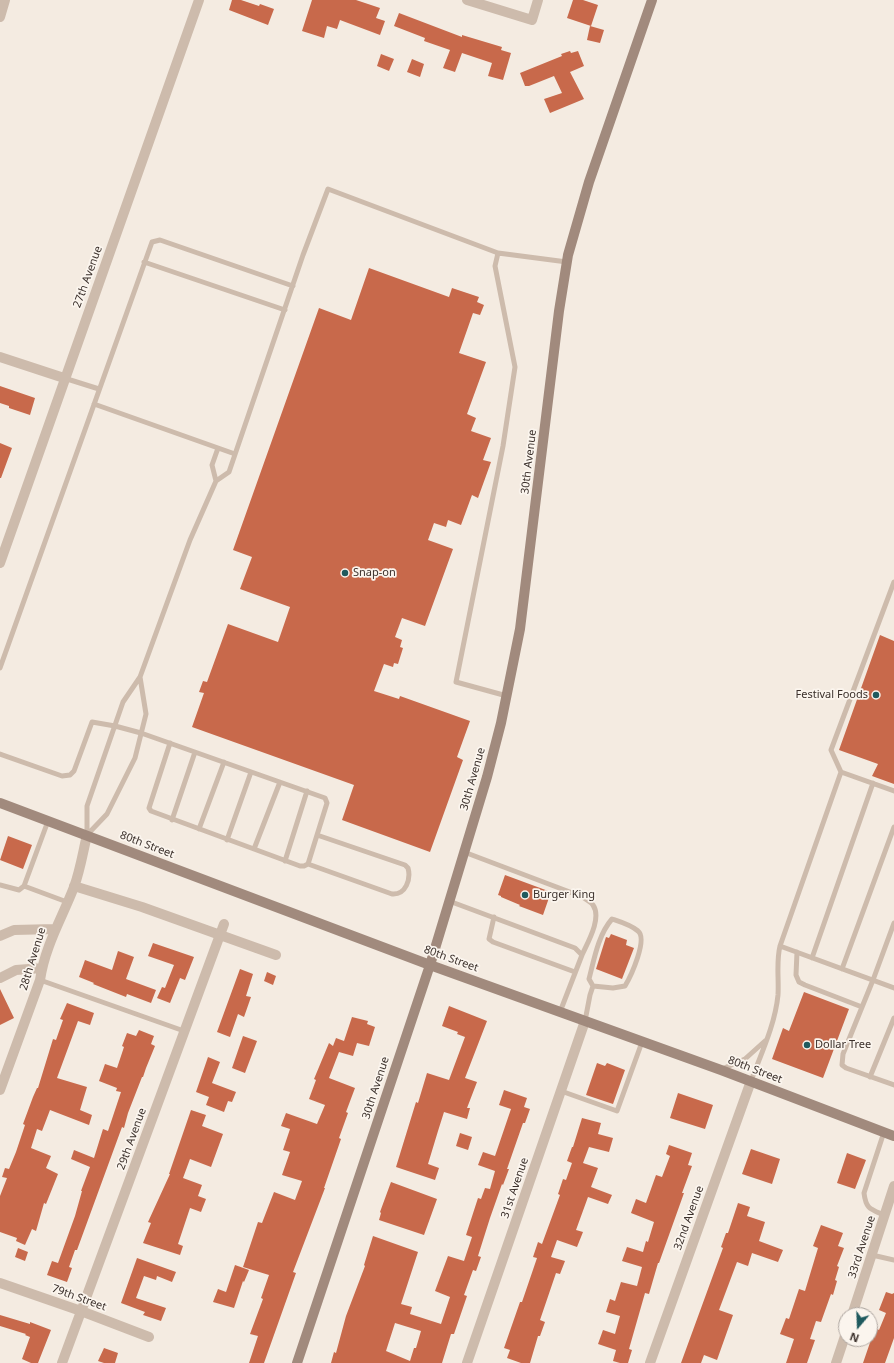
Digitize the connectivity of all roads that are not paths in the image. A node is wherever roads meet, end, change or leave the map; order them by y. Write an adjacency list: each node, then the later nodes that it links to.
1 (6, 0): 6 (street)
2 (199, 0): 13 (street, 27th Avenue)
3 (467, 0): 4 (street)
4 (538, 0)
5 (652, 0): 9 (street, 30th Avenue)
6 (0, 17)
7 (498, 253): 9 (lane); 10 (lane); 23 (lane)
8 (144, 262): 10 (lane); 11 (lane); 14 (lane)
9 (567, 262): 23 (street, 30th Avenue)
10 (293, 286): 11 (lane)
11 (285, 310): 17 (lane)
12 (0, 357): 13 (street)
13 (64, 378): 14 (lane); 19 (street, 27th Avenue)
14 (99, 389): 15 (lane)
15 (94, 404): 16 (lane); 21 (lane)
16 (218, 448): 17 (lane); 18 (lane)
17 (235, 454): 18 (lane)
18 (216, 482): 22 (lane)
19 (0, 563)
20 (894, 582): 31 (lane)
21 (0, 668)
22 (140, 677): 24 (lane); 25 (lane)
23 (507, 696): 45 (street, 30th Avenue)
24 (115, 726): 25 (lane); 28 (lane); 41 (lane)
25 (141, 733): 26 (lane); 41 (lane)
26 (170, 743): 27 (lane); 37 (lane)
27 (195, 752): 29 (lane); 37 (lane)
28 (0, 754)
29 (224, 762): 30 (lane); 40 (lane)
30 (251, 772): 32 (lane); 43 (lane)
31 (841, 772): 33 (lane); 59 (lane)
32 (280, 782): 34 (lane); 44 (lane)
33 (873, 783): 35 (lane); 63 (lane)
34 (307, 791): 42 (lane); 46 (lane)
35 (894, 791)
36 (0, 803): 38 (street, 80th Street)
37 (172, 820): 40 (lane)
38 (48, 821): 41 (street, 80th Street); 49 (lane)
39 (894, 827): 66 (lane)
40 (199, 829): 43 (lane)
41 (87, 835): 50 (street, 28th Avenue); 64 (street, 80th Street)
42 (317, 835): 47 (lane); 47 (lane)
43 (227, 840): 44 (lane)
44 (254, 849): 46 (lane)
45 (464, 852): 51 (street, 30th Avenue); 61 (lane)
46 (285, 860): 47 (lane)
47 (308, 864)
48 (0, 885): 49 (lane)
49 (24, 886): 52 (lane)
50 (74, 886): 52 (street, 28th Avenue); 57 (street)
51 (449, 901): 53 (lane); 64 (street, 30th Avenue)
52 (67, 902): 56 (street, 28th Avenue)
53 (494, 917): 61 (lane); 67 (lane)
54 (894, 923): 70 (lane)
55 (224, 924): 57 (street, 29th Avenue)
56 (55, 929): 58 (street); 65 (street, 28th Avenue)
57 (220, 935): 62 (street); 77 (street, 29th Avenue)
58 (0, 936)
59 (780, 946): 60 (lane); 78 (lane)
60 (797, 952): 63 (lane); 73 (lane)
61 (582, 954): 67 (lane)
62 (276, 955)
63 (812, 958): 66 (lane)
64 (430, 965): 74 (street, 80th Street); 98 (street, 30th Avenue)
65 (42, 968): 68 (street); 69 (street, 28th Avenue)
66 (842, 969): 70 (lane)
67 (575, 972): 74 (lane)
68 (0, 978)
69 (40, 980): 77 (lane); 84 (street, 28th Avenue)
70 (873, 980): 72 (lane); 73 (lane)
71 (593, 986): 71 (lane); 76 (lane)
72 (894, 988)
73 (862, 1007): 81 (lane)
74 (560, 1012): 76 (street, 80th Street)
75 (894, 1018): 81 (lane)
76 (585, 1021): 79 (street, 80th Street); 85 (street, 31st Avenue)
77 (184, 1031): 94 (street, 29th Avenue)
78 (767, 1038): 80 (lane); 82 (lane)
79 (642, 1042): 80 (street, 80th Street); 85 (lane)
80 (721, 1070): 82 (street, 80th Street)
81 (870, 1077): 83 (lane)
82 (751, 1081): 86 (street, 80th Street); 100 (street, 32nd Avenue)
83 (894, 1085)
84 (0, 1090)
85 (561, 1092): 99 (street, 31st Avenue)
86 (884, 1132): 87 (street, 80th Street); 89 (lane)
87 (894, 1136)
88 (894, 1186): 89 (street, 33rd Avenue)
89 (884, 1215): 90 (street, 33rd Avenue)
90 (872, 1255): 91 (lane); 93 (street, 33rd Avenue)
91 (894, 1260)
92 (0, 1284): 94 (street, 79th Street)
93 (855, 1307)
94 (81, 1311): 95 (street, 79th Street); 97 (street, 29th Avenue)
95 (149, 1337)
96 (841, 1347): 101 (street)
97 (62, 1363)
98 (297, 1363)
99 (467, 1363)
100 (650, 1363)
101 (836, 1363)

